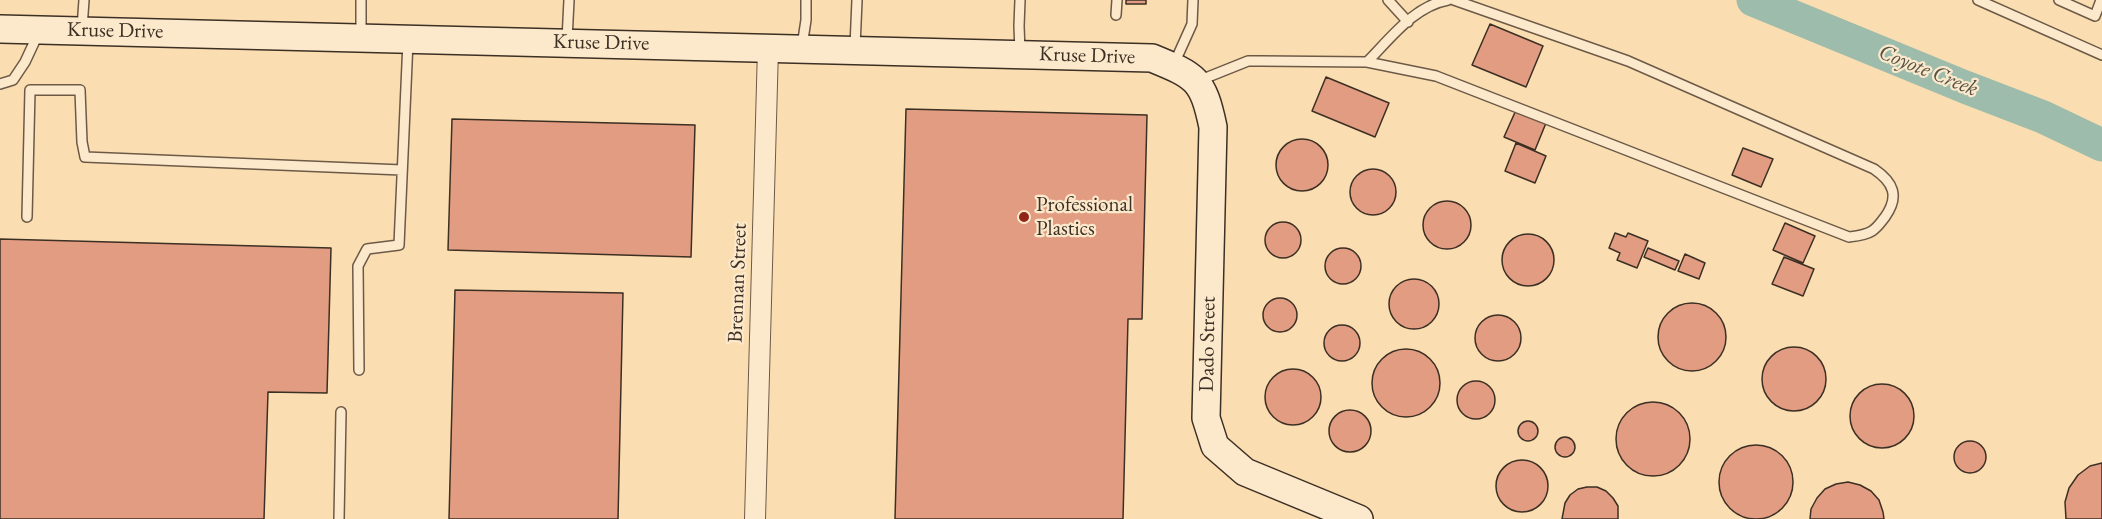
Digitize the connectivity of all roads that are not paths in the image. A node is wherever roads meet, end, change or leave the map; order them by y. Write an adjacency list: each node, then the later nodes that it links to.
1 (84, 0): 19 (lane)
2 (361, 0): 20 (lane)
3 (568, 0): 22 (lane)
4 (806, 0): 24 (lane)
5 (857, 0): 25 (lane)
6 (1020, 0): 26 (lane)
7 (1117, 0): 15 (lane)
8 (1193, 0): 29 (lane)
9 (1388, 0): 16 (lane)
10 (1448, 0): 16 (lane)
11 (1978, 0): 27 (lane)
12 (2059, 0): 13 (lane)
13 (2101, 0)
14 (1457, 1): 28 (lane)
15 (1116, 15)
16 (1408, 22): 28 (lane)
17 (0, 29): 18 (street, Kruse Drive)
18 (40, 30): 19 (street, Kruse Drive); 31 (lane)
19 (82, 31): 20 (street, Kruse Drive)
20 (361, 37): 21 (street, Kruse Drive)
21 (408, 39): 22 (street, Kruse Drive); 32 (lane)
22 (567, 42): 23 (street, Kruse Drive)
23 (768, 48): 24 (street, Kruse Drive); 37 (street, Brennan Street)
24 (801, 48): 25 (street, Kruse Drive)
25 (855, 50): 26 (street, Kruse Drive)
26 (1021, 54): 29 (street, Kruse Drive)
27 (2102, 55)
28 (1367, 62): 30 (lane)
29 (1173, 67): 30 (street, Kruse Drive)
30 (1196, 82): 38 (street, Dado Street)
31 (0, 84)
32 (402, 170): 33 (lane); 34 (lane)
33 (27, 217)
34 (359, 370)
35 (341, 412): 36 (lane)
36 (339, 519)
37 (755, 519)
38 (1359, 519)

